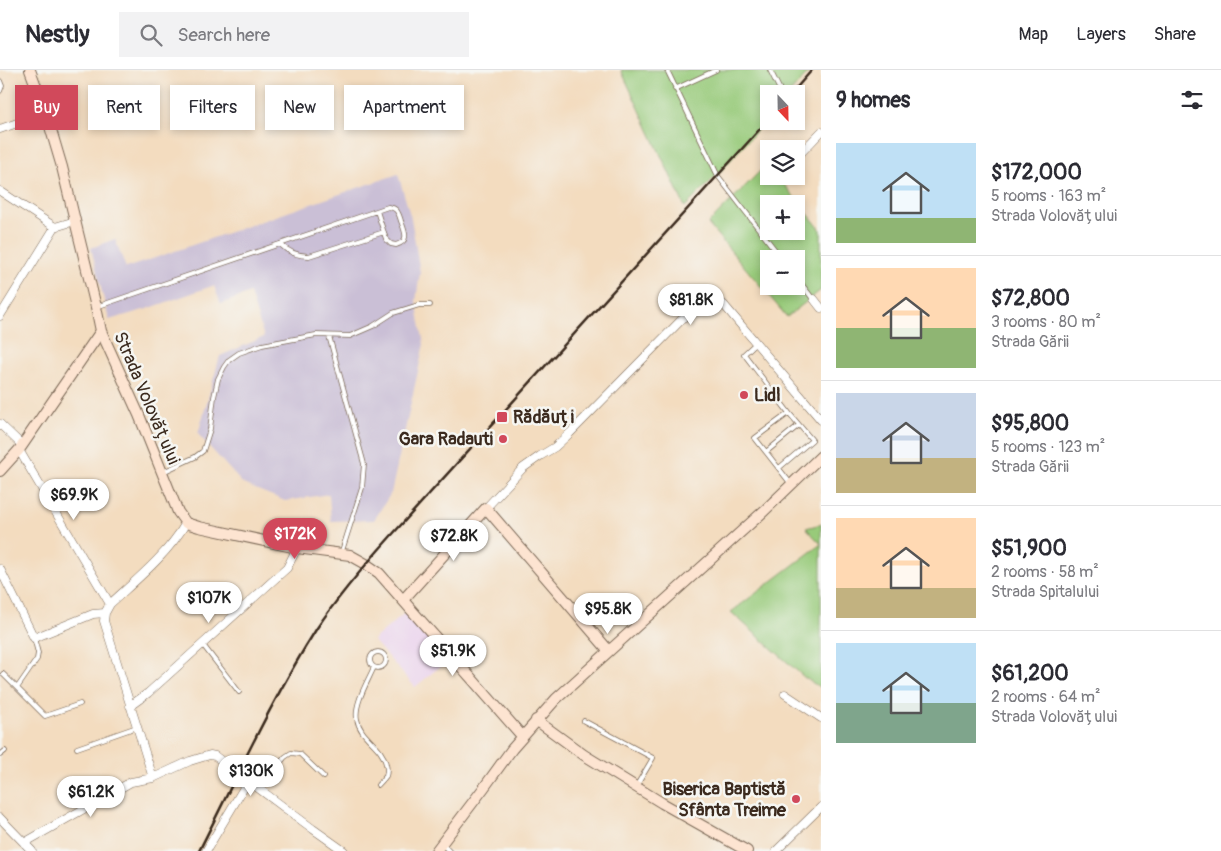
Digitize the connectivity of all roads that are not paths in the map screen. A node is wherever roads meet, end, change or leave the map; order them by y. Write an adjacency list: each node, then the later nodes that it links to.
1 (30, 70): 6 (main road, Strada Volovățului)
2 (666, 70): 8 (lane)
3 (716, 70): 8 (lane)
4 (770, 70): 7 (lane)
5 (0, 81): 9 (lane)
6 (36, 85)
7 (778, 85)
8 (676, 88): 21 (lane)
9 (0, 91)
10 (15, 124): 11 (street)
11 (0, 129)
12 (51, 130): 17 (main road, Strada Volovățului)
13 (821, 132): 14 (street)
14 (805, 149)
15 (0, 191): 18 (street)
16 (377, 211): 19 (lane); 19 (lane); 20 (lane)
17 (75, 221): 18 (street); 27 (main road, Strada Volovățului)
18 (55, 227): 25 (street)
19 (384, 232): 20 (lane)
20 (280, 244): 27 (lane)
21 (775, 250)
22 (805, 288): 24 (lane)
23 (0, 298): 25 (street)
24 (814, 299): 28 (street)
25 (9, 303): 29 (street)
26 (430, 305): 31 (lane)
27 (96, 307): 30 (main road, Strada Volovățului)
28 (821, 308)
29 (0, 316)
30 (101, 331): 37 (main road); 42 (main road, Strada Volovățului)
31 (329, 336): 42 (lane); 47 (lane)
32 (756, 343): 33 (lane); 34 (street); 44 (street)
33 (789, 413): 36 (lane); 38 (lane)
34 (821, 420)
35 (0, 424): 37 (street)
36 (799, 425): 38 (lane); 40 (lane)
37 (21, 447): 41 (main road); 50 (street)
38 (766, 452): 40 (lane)
39 (821, 456): 43 (main road)
40 (779, 468): 43 (lane)
41 (0, 471)
42 (161, 473): 45 (main road, Strada Volovățului)
43 (791, 484): 54 (main road)
44 (486, 508): 49 (main road); 54 (main road)
45 (186, 523): 46 (main road); 50 (street)
46 (297, 548): 47 (main road); 53 (street)
47 (340, 554): 49 (main road)
48 (0, 569): 52 (street)
49 (404, 600): 66 (main road)
50 (110, 604): 51 (street)
51 (105, 613): 52 (street); 61 (street)
52 (34, 638): 57 (lane)
53 (203, 645): 58 (lane); 61 (street)
54 (609, 651): 63 (main road)
55 (374, 667): 55 (lane); 73 (lane)
56 (3, 674): 57 (lane)
57 (17, 688): 60 (lane)
58 (239, 692)
59 (785, 694): 62 (street)
60 (80, 704)
61 (130, 706): 65 (street)
62 (821, 718)
63 (536, 720): 66 (main road); 74 (main road)
64 (584, 721): 74 (lane)
65 (137, 726): 67 (lane); 71 (street)
66 (522, 736): 79 (main road)
67 (77, 748)
68 (5, 751): 69 (lane)
69 (0, 755)
70 (324, 777): 75 (lane)
71 (153, 778): 72 (street); 78 (street)
72 (248, 781): 75 (street); 81 (street)
73 (378, 785)
74 (636, 787): 84 (main road)
75 (258, 789): 82 (street)
76 (821, 806): 85 (street)
77 (0, 818): 78 (street)
78 (24, 843): 80 (street)
79 (438, 847): 83 (lane)
80 (32, 851)
81 (206, 851)
82 (344, 851)
83 (449, 851)
84 (747, 851)
85 (776, 851)

